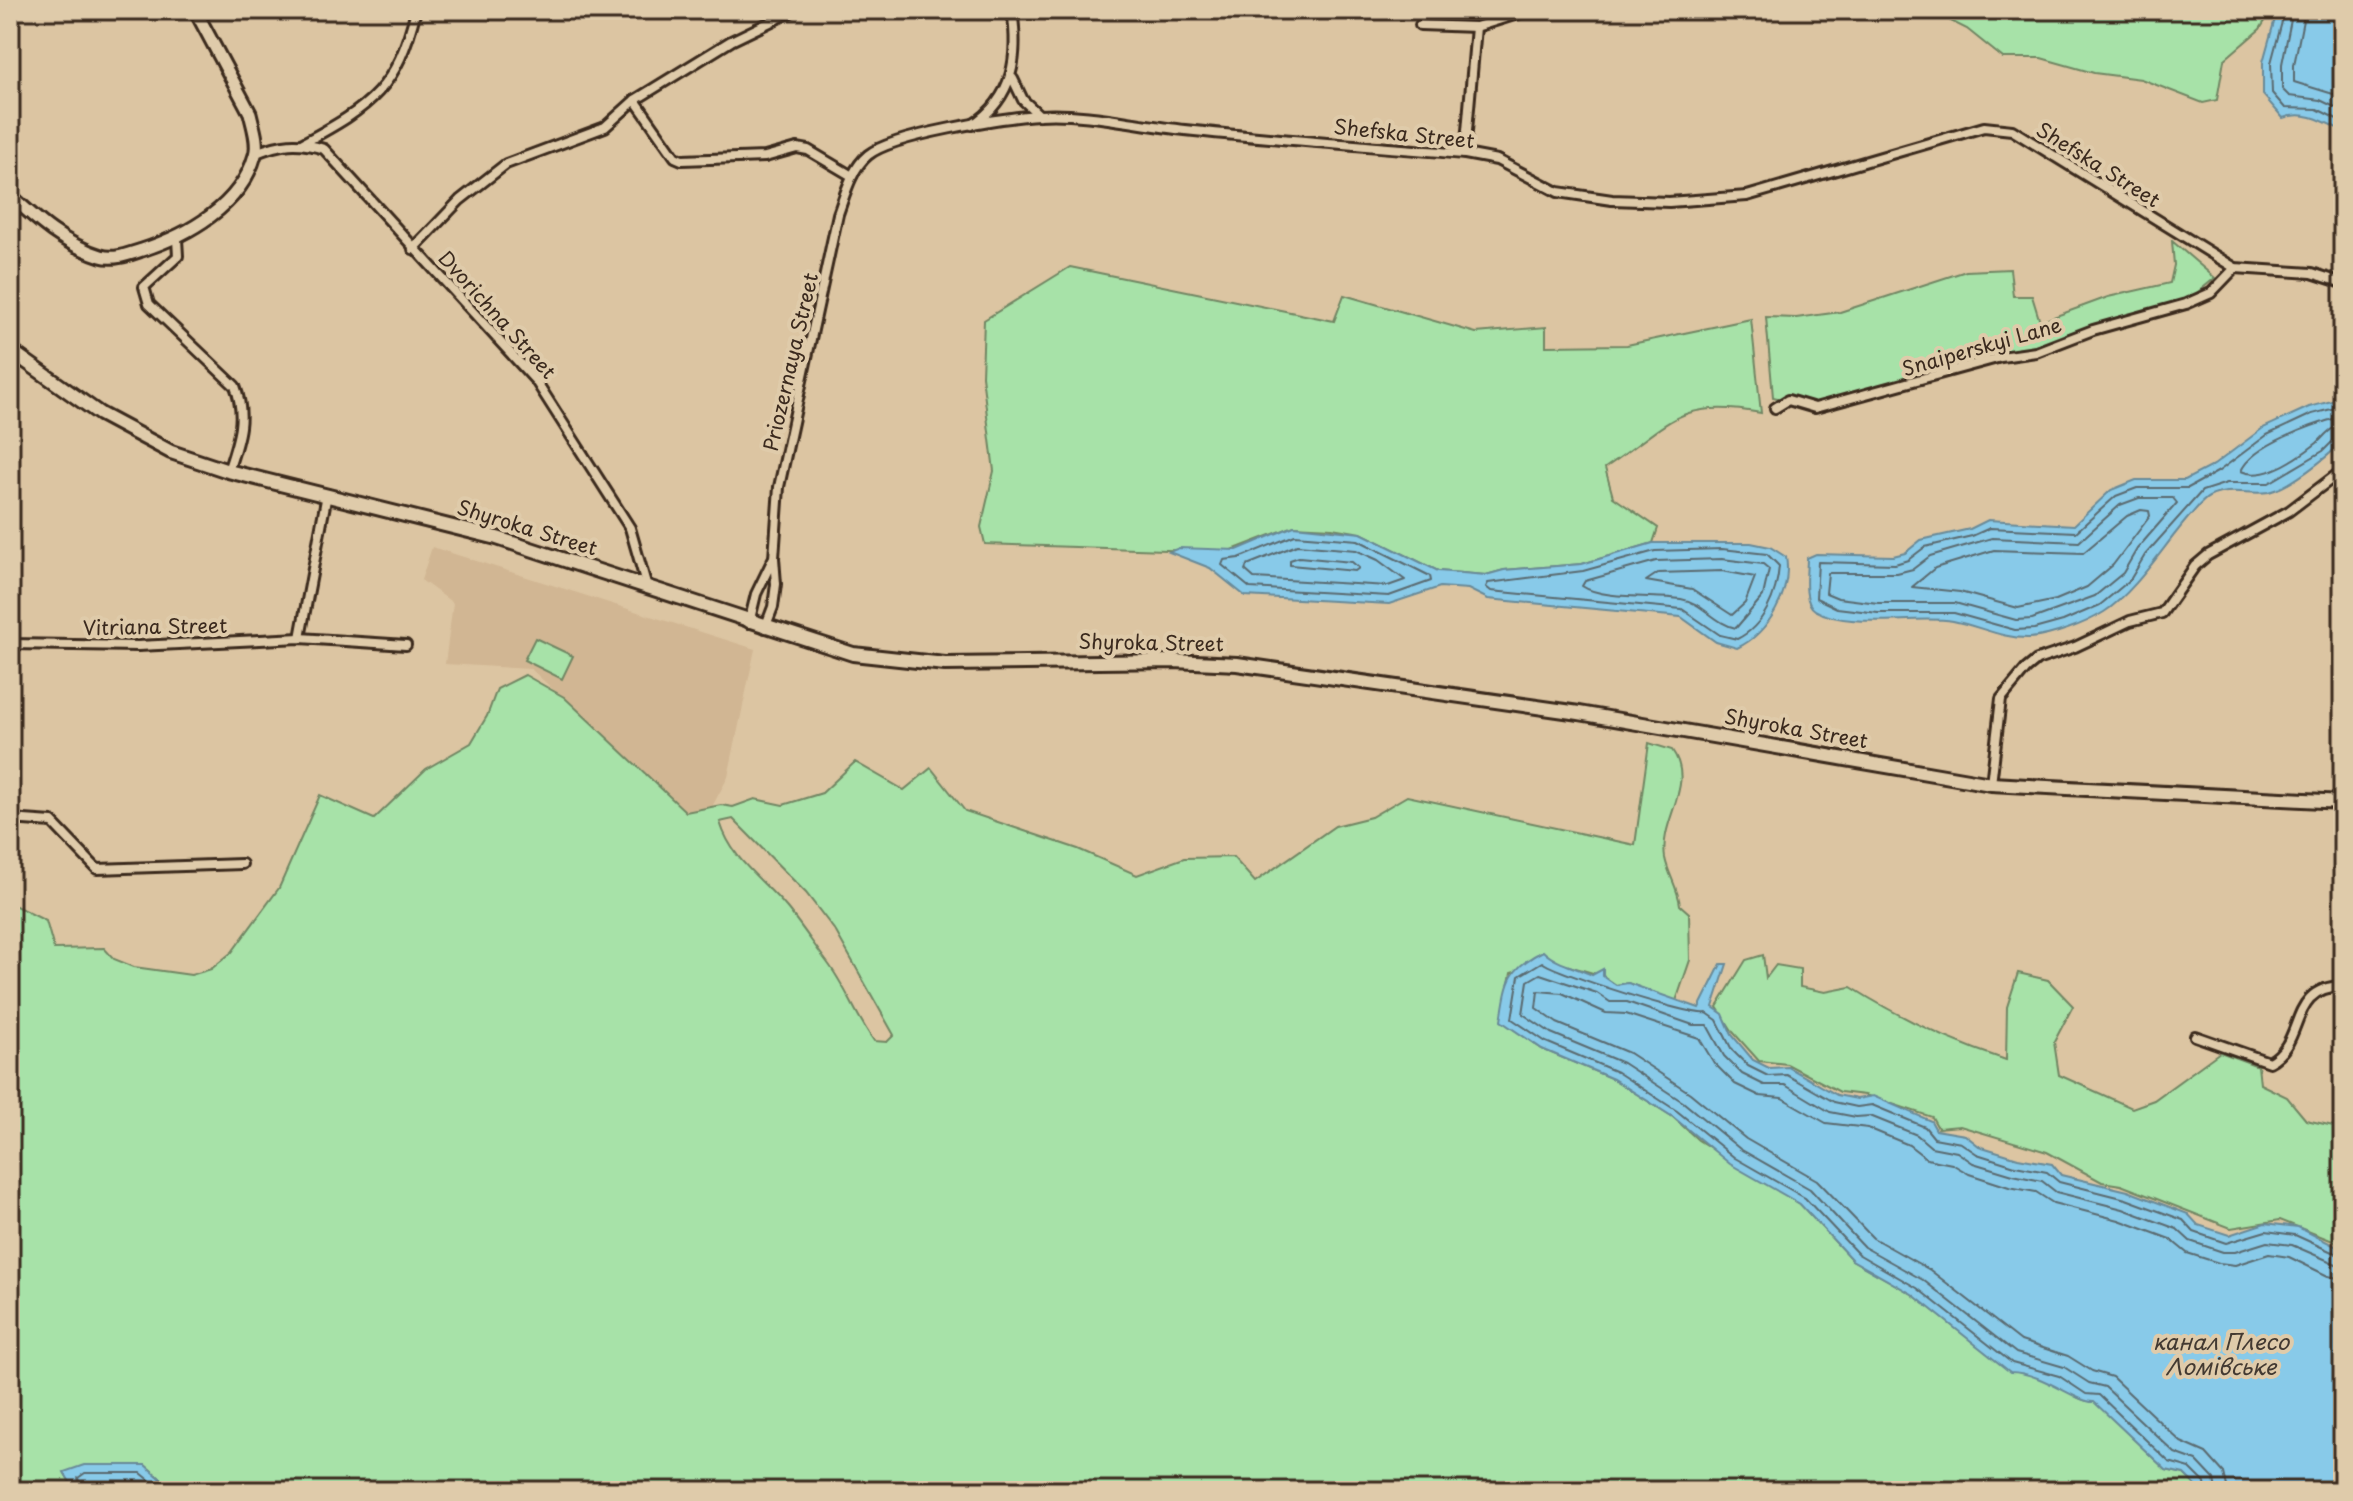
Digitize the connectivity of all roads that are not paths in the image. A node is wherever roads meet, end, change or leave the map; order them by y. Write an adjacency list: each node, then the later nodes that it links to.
1 (195, 10): 13 (street)
2 (416, 10): 12 (street)
3 (795, 10): 9 (street)
4 (1012, 10): 8 (street)
5 (1530, 10): 7 (street)
6 (1420, 25): 7 (street)
7 (1476, 27): 14 (street)
8 (1013, 79): 10 (street); 11 (street)
9 (635, 100): 15 (street); 18 (street)
10 (1039, 115): 11 (street, Shefska Street); 14 (street, Shefska Street)
11 (969, 127): 15 (street, Shefska Street)
12 (303, 143): 13 (street); 18 (street, Dvorichna Street)
13 (256, 153): 17 (street)
14 (1465, 154): 19 (street, Shefska Street)
15 (852, 176): 26 (street, Priozernaya Street)
16 (10, 195): 17 (street)
17 (177, 239): 24 (street)
18 (413, 249): 27 (street, Dvorichna Street)
19 (2235, 268): 20 (street, Shefska Street); 22 (street, Snaiperskyi Lane)
20 (2343, 283)
21 (12, 354): 24 (main road, Shyroka Street)
22 (1775, 408)
23 (2343, 470): 33 (street)
24 (228, 471): 25 (main road, Shyroka Street)
25 (327, 494): 27 (main road, Shyroka Street); 30 (street)
26 (774, 558): 28 (street); 29 (street, Priozernaya Street)
27 (647, 587): 28 (main road, Shyroka Street)
28 (749, 623): 29 (main road, Shyroka Street)
29 (765, 628): 33 (main road, Shyroka Street)
30 (300, 638): 31 (street, Vitriana Street); 32 (street, Vitriana Street)
31 (10, 644)
32 (406, 645)
33 (1991, 784): 34 (main road, Shyroka Street)
34 (2343, 802)
35 (10, 819): 36 (street)
36 (242, 864)
37 (2343, 986): 38 (street)
38 (2195, 1036)

